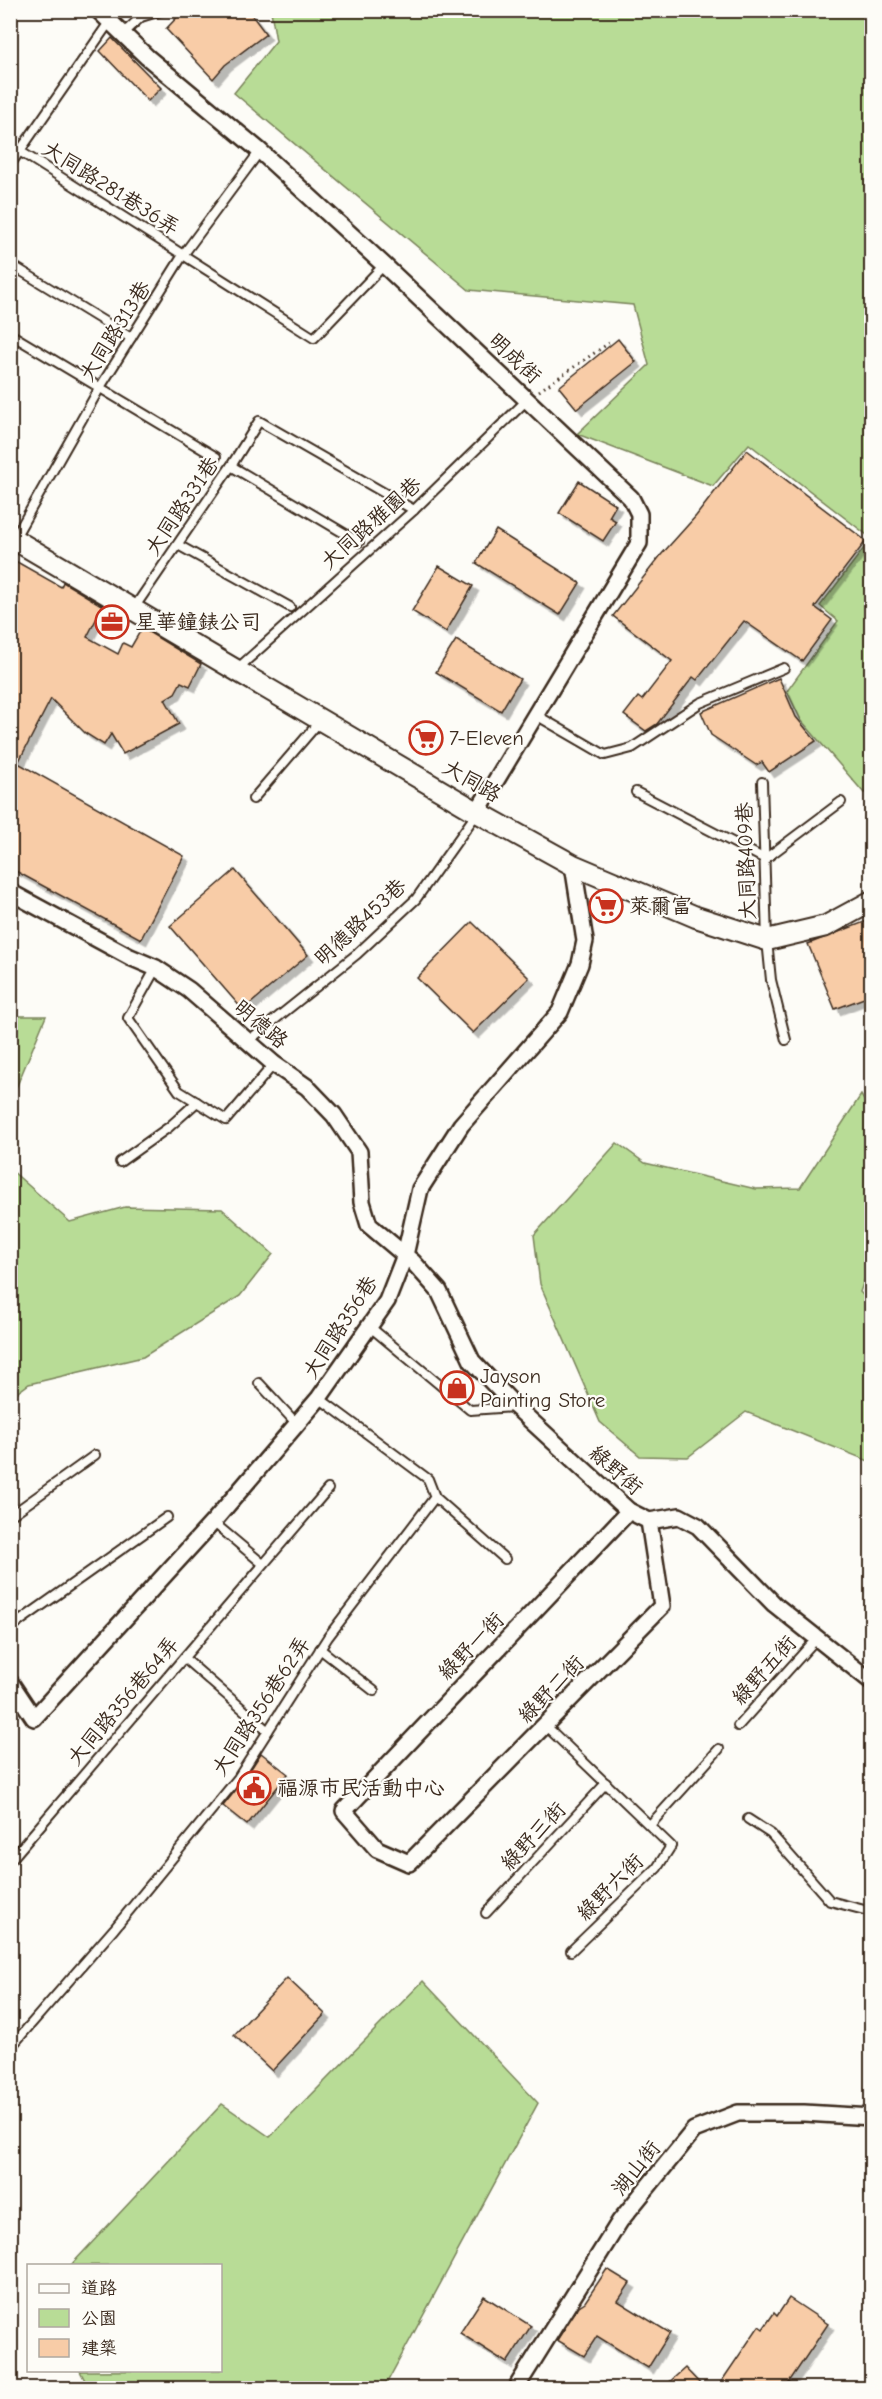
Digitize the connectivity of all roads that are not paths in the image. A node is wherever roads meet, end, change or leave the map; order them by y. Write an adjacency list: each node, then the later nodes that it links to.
1 (164, 10): 3 (lane)
2 (104, 16): 3 (street, 明成街); 6 (lane)
3 (123, 34): 5 (street, 明成街)
4 (10, 145): 6 (lane, 大同路281巷36弄)
5 (260, 151): 8 (lane, 大同路313巷); 10 (street, 明成街)
6 (20, 152): 7 (lane); 8 (lane, 大同路281巷36弄)
7 (10, 165)
8 (183, 255): 10 (lane, 大同路281巷36弄); 12 (lane, 大同路313巷)
9 (10, 264): 12 (lane)
10 (384, 265): 14 (street, 明成街)
11 (10, 334): 13 (lane)
12 (131, 338): 13 (lane, 大同路313巷)
13 (99, 389): 15 (lane); 18 (lane, 大同路313巷)
14 (528, 399): 17 (lane, 大同路雅園巷); 25 (street, 明成街)
15 (216, 456)
16 (231, 466): 17 (lane, 大同路331巷); 19 (lane); 20 (lane, 大同路331巷)
17 (414, 510): 24 (lane, 大同路雅園巷)
18 (12, 538): 22 (street, 大同路)
19 (359, 542)
20 (178, 545): 21 (lane); 22 (lane, 大同路331巷)
21 (290, 607)
22 (133, 609): 24 (street, 大同路)
23 (784, 668): 25 (lane)
24 (235, 671): 26 (street, 大同路)
25 (536, 714): 31 (street, 明成街)
26 (320, 721): 29 (lane); 31 (street, 大同路)
27 (762, 782): 32 (lane, 大同路409巷)
28 (636, 792): 32 (lane)
29 (253, 799)
30 (840, 802): 32 (lane)
31 (477, 812): 33 (street, 大同路); 39 (lane, 明德路453巷)
32 (765, 859): 36 (lane, 大同路409巷)
33 (573, 865): 36 (street, 大同路); 43 (street, 大同路356巷)
34 (10, 892): 37 (street, 明德路)
35 (872, 901): 36 (street)
36 (767, 940): 38 (lane, 大同路409巷)
37 (156, 968): 39 (street, 明德路); 41 (lane)
38 (786, 1040)
39 (248, 1041): 40 (street, 明德路)
40 (274, 1064): 41 (lane); 43 (street, 明德路)
41 (197, 1102): 42 (lane)
42 (120, 1162)
43 (405, 1255): 44 (street, 大同路356巷); 47 (street, 綠野街)
44 (369, 1326): 46 (street, 大同路356巷); 47 (lane)
45 (259, 1383): 48 (lane)
46 (319, 1398): 48 (street, 大同路356巷); 51 (lane)
47 (516, 1407): 52 (street, 綠野街)
48 (297, 1424): 56 (street, 大同路356巷)
49 (95, 1455): 53 (lane)
50 (328, 1489): 58 (lane, 大同路356巷64弄)
51 (435, 1497): 57 (lane); 61 (lane, 大同路356巷62弄)
52 (628, 1511): 55 (street, 綠野街); 74 (street, 綠野一街)
53 (10, 1516)
54 (167, 1517): 59 (lane)
55 (649, 1521): 60 (street, 綠野街); 66 (street, 綠野二街)
56 (213, 1522): 58 (lane); 63 (street, 大同路356巷)
57 (504, 1559)
58 (263, 1564): 62 (lane, 大同路356巷64弄)
59 (10, 1629)
60 (817, 1638): 64 (street, 綠野街); 67 (lane, 綠野五街)
61 (320, 1649): 65 (lane); 68 (lane, 大同路356巷62弄)
62 (184, 1658): 68 (lane); 73 (lane, 大同路356巷64弄)
63 (10, 1682)
64 (872, 1682)
65 (374, 1691)
66 (545, 1725): 70 (lane); 74 (street, 綠野二街)
67 (738, 1726)
68 (267, 1731): 78 (lane, 大同路356巷62弄)
69 (719, 1749): 72 (lane)
70 (606, 1783): 72 (lane); 76 (lane, 綠野三街)
71 (748, 1819): 75 (lane)
72 (650, 1825): 77 (lane, 綠野六街)
73 (10, 1861)
74 (410, 1863)
75 (872, 1912)
76 (486, 1913)
77 (571, 1951)
78 (10, 2048)
79 (872, 2117): 80 (street, 湖山街)
80 (516, 2388)

